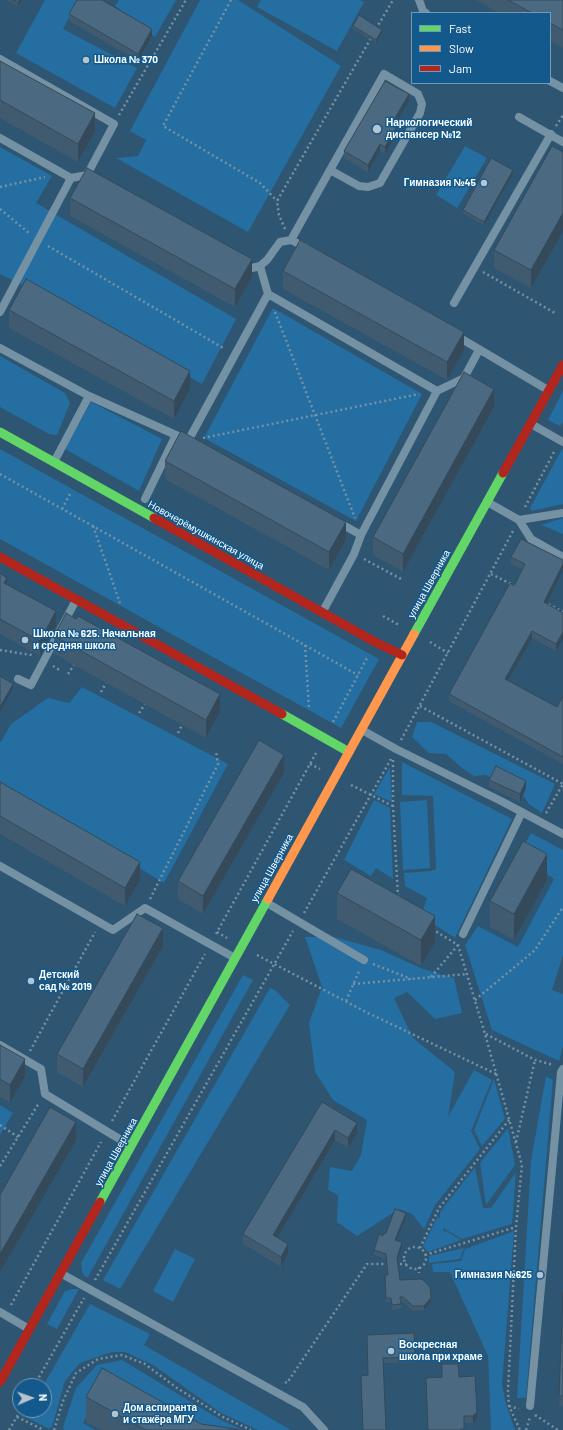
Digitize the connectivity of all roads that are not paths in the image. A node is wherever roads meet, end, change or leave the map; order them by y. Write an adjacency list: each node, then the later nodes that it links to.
1 (419, 0): 2 (lane)
2 (424, 12)
3 (0, 59): 11 (lane)
4 (551, 82): 5 (lane)
5 (563, 88)
6 (519, 117): 7 (lane)
7 (551, 134): 9 (lane); 19 (lane)
8 (0, 138): 12 (lane)
9 (563, 142)
10 (330, 170): 10 (lane); 14 (lane)
11 (87, 175): 12 (lane); 13 (lane)
12 (71, 178): 20 (lane)
13 (101, 183)
14 (291, 240): 15 (lane); 17 (lane)
15 (317, 254)
16 (238, 260): 17 (lane)
17 (260, 266): 18 (lane)
18 (268, 294): 25 (lane); 30 (lane)
19 (454, 303)
20 (0, 312)
21 (446, 330): 23 (lane)
22 (0, 348): 27 (lane)
23 (479, 350): 25 (lane); 26 (lane)
24 (563, 365): 26 (street, улица Шверника)
25 (437, 390): 38 (lane)
26 (549, 390): 28 (street, улица Шверника)
27 (89, 396): 30 (lane); 32 (lane)
28 (530, 424): 31 (lane); 34 (street, улица Шверника)
29 (0, 432): 32 (street, Новочерёмушкинская улица)
30 (176, 435): 33 (lane)
31 (563, 442)
32 (54, 462): 42 (street, Новочерёмушкинская улица)
33 (145, 499)
34 (487, 502): 37 (lane); 43 (street, улица Шверника)
35 (563, 513): 37 (lane)
36 (331, 518): 38 (lane)
37 (519, 520): 40 (lane)
38 (361, 535): 42 (lane)
39 (0, 557): 41 (street)
40 (563, 557)
41 (76, 600): 44 (lane); 46 (street)
42 (322, 612): 43 (street, Новочерёмушкинская улица)
43 (402, 655): 45 (street, улица Шверника)
44 (18, 678)
45 (361, 730): 46 (street, улица Шверника); 47 (lane)
46 (349, 752): 50 (street, улица Шверника)
47 (522, 812): 48 (lane); 51 (lane)
48 (563, 834)
49 (0, 866): 52 (lane)
50 (266, 903): 52 (street, улица Шверника); 53 (lane)
51 (463, 934)
52 (235, 958): 56 (street, улица Шверника)
53 (364, 960)
54 (0, 1045): 56 (lane)
55 (560, 1068): 61 (lane)
56 (131, 1146): 57 (street, улица Шверника)
57 (61, 1274): 59 (street, улица Шверника); 62 (lane)
58 (3, 1314): 59 (lane)
59 (30, 1329): 60 (street, улица Шверника)
60 (0, 1382)
61 (530, 1406)
62 (324, 1430)

